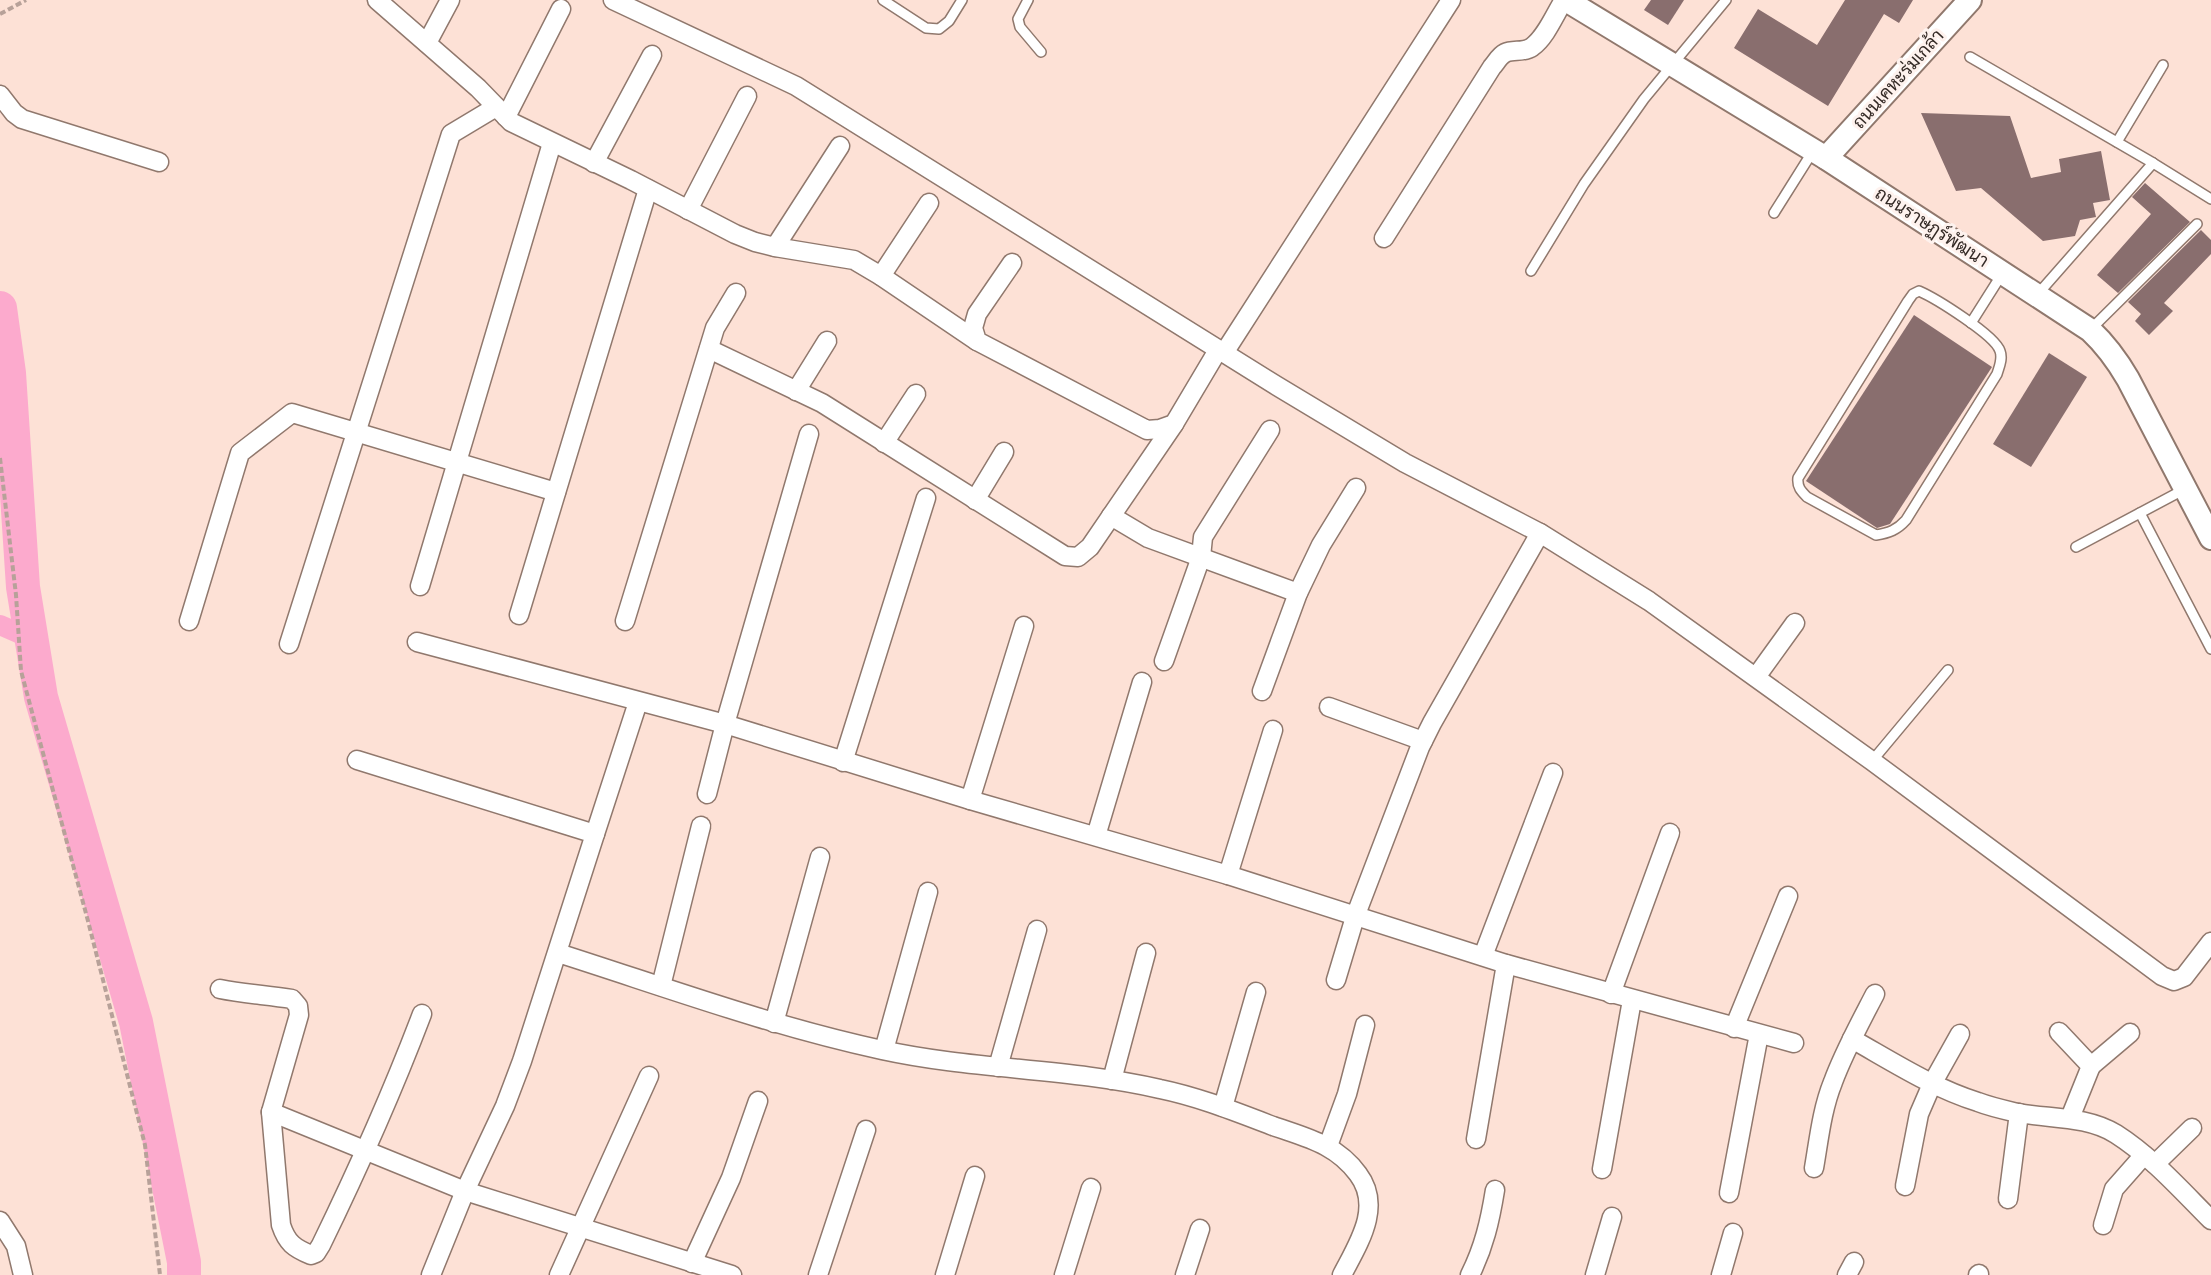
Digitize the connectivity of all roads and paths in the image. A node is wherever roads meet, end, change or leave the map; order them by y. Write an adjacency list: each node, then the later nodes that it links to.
1 (26, 0): 13 (path)
2 (377, 0): 14 (street)
3 (450, 0): 14 (street)
4 (613, 0): 49 (street)
5 (883, 0): 6 (lane)
6 (962, 0)
7 (1028, 0): 15 (lane)
8 (1451, 0): 49 (street)
9 (1565, 0): 18 (street, ถนนราษฏร์พัฒนา); 36 (street)
10 (1726, 0): 18 (lane)
11 (1968, 1): 26 (street, ถนนเคหะร่มเกล้า)
12 (561, 9): 22 (street)
13 (0, 14)
14 (427, 44): 22 (street)
15 (1041, 52)
16 (652, 55): 28 (street)
17 (1970, 57): 23 (lane)
18 (1671, 64): 26 (street, ถนนราษฏร์พัฒนา); 39 (lane)
19 (2163, 65): 23 (lane)
20 (0, 95): 27 (street)
21 (747, 96): 33 (street)
22 (501, 112): 24 (street); 54 (street)
23 (2117, 142): 29 (lane)
24 (552, 143): 28 (street); 59 (street)
25 (840, 146): 37 (street)
26 (1820, 154): 34 (lane); 40 (street, ถนนราษฏร์พัฒนา)
27 (159, 162)
28 (594, 163): 30 (street)
29 (2153, 163): 31 (lane); 43 (lane)
30 (648, 189): 33 (street); 62 (street)
31 (2211, 199)
32 (929, 203): 41 (street)
33 (688, 210): 37 (street)
34 (1774, 213)
35 (2197, 224): 45 (lane)
36 (1384, 238)
37 (775, 247): 41 (street)
38 (1012, 263): 47 (street)
39 (1531, 271)
40 (2003, 273): 43 (street, ถนนราษฏร์พัฒนา); 44 (lane)
41 (881, 276): 47 (street)
42 (735, 293): 48 (street)
43 (2037, 295): 45 (street, ถนนราษฏร์พัฒนา)
44 (1971, 322): 44 (lane)
45 (2090, 330): 61 (street, ถนนราษฏร์พัฒนา)
46 (827, 341): 50 (street)
47 (977, 341): 52 (street)
48 (709, 349): 50 (street); 75 (street)
49 (1221, 351): 52 (street); 67 (street)
50 (796, 391): 56 (street)
51 (916, 394): 56 (street)
52 (1174, 424): 66 (street)
53 (1270, 430): 70 (street)
54 (357, 432): 59 (street); 74 (street); 79 (street)
55 (809, 434): 88 (street)
56 (884, 443): 64 (street)
57 (1004, 452): 64 (street)
58 (0, 458): 164 (path)
59 (457, 461): 62 (street); 71 (street)
60 (1356, 488): 72 (street)
61 (2186, 489): 65 (lane); 68 (street, ถนนราษฏร์พัฒนา)
62 (556, 492): 73 (street)
63 (926, 498): 93 (street)
64 (975, 500): 66 (street)
65 (2140, 513): 69 (lane); 80 (lane)
66 (1111, 516): 70 (street)
67 (1540, 533): 83 (street); 90 (street)
68 (2211, 538)
69 (2076, 547)
70 (1201, 557): 72 (street); 81 (street)
71 (420, 586)
72 (1298, 593): 85 (street)
73 (519, 615)
74 (189, 621)
75 (625, 621)
76 (1795, 623): 83 (street)
77 (1024, 626): 96 (street)
78 (417, 642): 86 (street)
79 (289, 644)
80 (2211, 649)
81 (1164, 661)
82 (1948, 670): 92 (lane)
83 (1756, 677): 92 (street)
84 (1142, 682): 100 (street)
85 (1262, 691)
86 (638, 702): 88 (street); 99 (street)
87 (1329, 707): 90 (street)
88 (725, 724): 93 (street); 95 (street)
89 (1273, 730): 102 (street)
90 (1423, 741): 105 (street)
91 (357, 760): 99 (street)
92 (1872, 761): 107 (street)
93 (843, 762): 96 (street)
94 (1553, 773): 110 (street)
95 (707, 794)
96 (970, 800): 100 (street)
97 (700, 826): 113 (street)
98 (1670, 833): 116 (street)
99 (595, 834): 108 (street)
100 (1096, 836): 102 (street)
101 (820, 857): 120 (street)
102 (1228, 875): 105 (street)
103 (928, 892): 129 (street)
104 (1788, 896): 122 (street)
105 (1355, 917): 110 (street); 112 (street)
106 (1037, 930): 131 (street)
107 (2211, 942)
108 (558, 953): 113 (street); 151 (street)
109 (1146, 953): 133 (street)
110 (1484, 956): 111 (street)
111 (1506, 964): 116 (street); 142 (street)
112 (1336, 980)
113 (661, 986): 120 (street)
114 (219, 988): 137 (street)
115 (1256, 992): 136 (street)
116 (1611, 993): 118 (street)
117 (1875, 994): 127 (street)
118 (1632, 1000): 122 (street); 147 (street)
119 (422, 1014): 144 (street)
120 (774, 1023): 129 (street)
121 (1365, 1025): 143 (street)
122 (1734, 1028): 125 (street)
123 (2059, 1032): 130 (street)
124 (2130, 1033): 130 (street)
125 (1759, 1034): 128 (street); 153 (street)
126 (1960, 1034): 134 (street)
127 (1852, 1039): 134 (street); 146 (street)
128 (1794, 1043)
129 (884, 1050): 131 (street)
130 (2091, 1066): 139 (street)
131 (998, 1067): 133 (street)
132 (649, 1076): 159 (street)
133 (1112, 1080): 136 (street)
134 (1932, 1084): 138 (street); 149 (street)
135 (758, 1101): 162 (street)
136 (1223, 1107): 143 (street)
137 (271, 1112): 144 (street); 144 (street)
138 (2019, 1113): 139 (street); 154 (street)
139 (2070, 1118): 145 (street)
140 (2192, 1128): 145 (street)
141 (866, 1130): 168 (street)
142 (1476, 1139)
143 (1329, 1146): 172 (street)
144 (366, 1152): 151 (street)
145 (2150, 1160): 156 (street); 158 (street)
146 (1814, 1168)
147 (1602, 1169)
148 (975, 1176): 169 (street)
149 (1905, 1186)
150 (1091, 1188): 170 (street)
151 (465, 1191): 159 (street); 165 (street)
152 (1495, 1191): 173 (street)
153 (1729, 1193)
154 (2008, 1198)
155 (1612, 1217): 174 (street)
156 (2211, 1220)
157 (0, 1221): 163 (street)
158 (2103, 1225)
159 (581, 1227): 162 (street); 166 (street)
160 (1200, 1229): 171 (street)
161 (1733, 1233): 175 (street)
162 (686, 1266): 167 (street)
163 (23, 1275)
164 (160, 1275)
165 (431, 1275)
166 (559, 1275)
167 (732, 1275)
168 (818, 1275)
169 (945, 1275)
170 (1064, 1275)
171 (1185, 1275)
172 (1342, 1275)
173 (1470, 1275)
174 (1595, 1275)
175 (1721, 1275)

